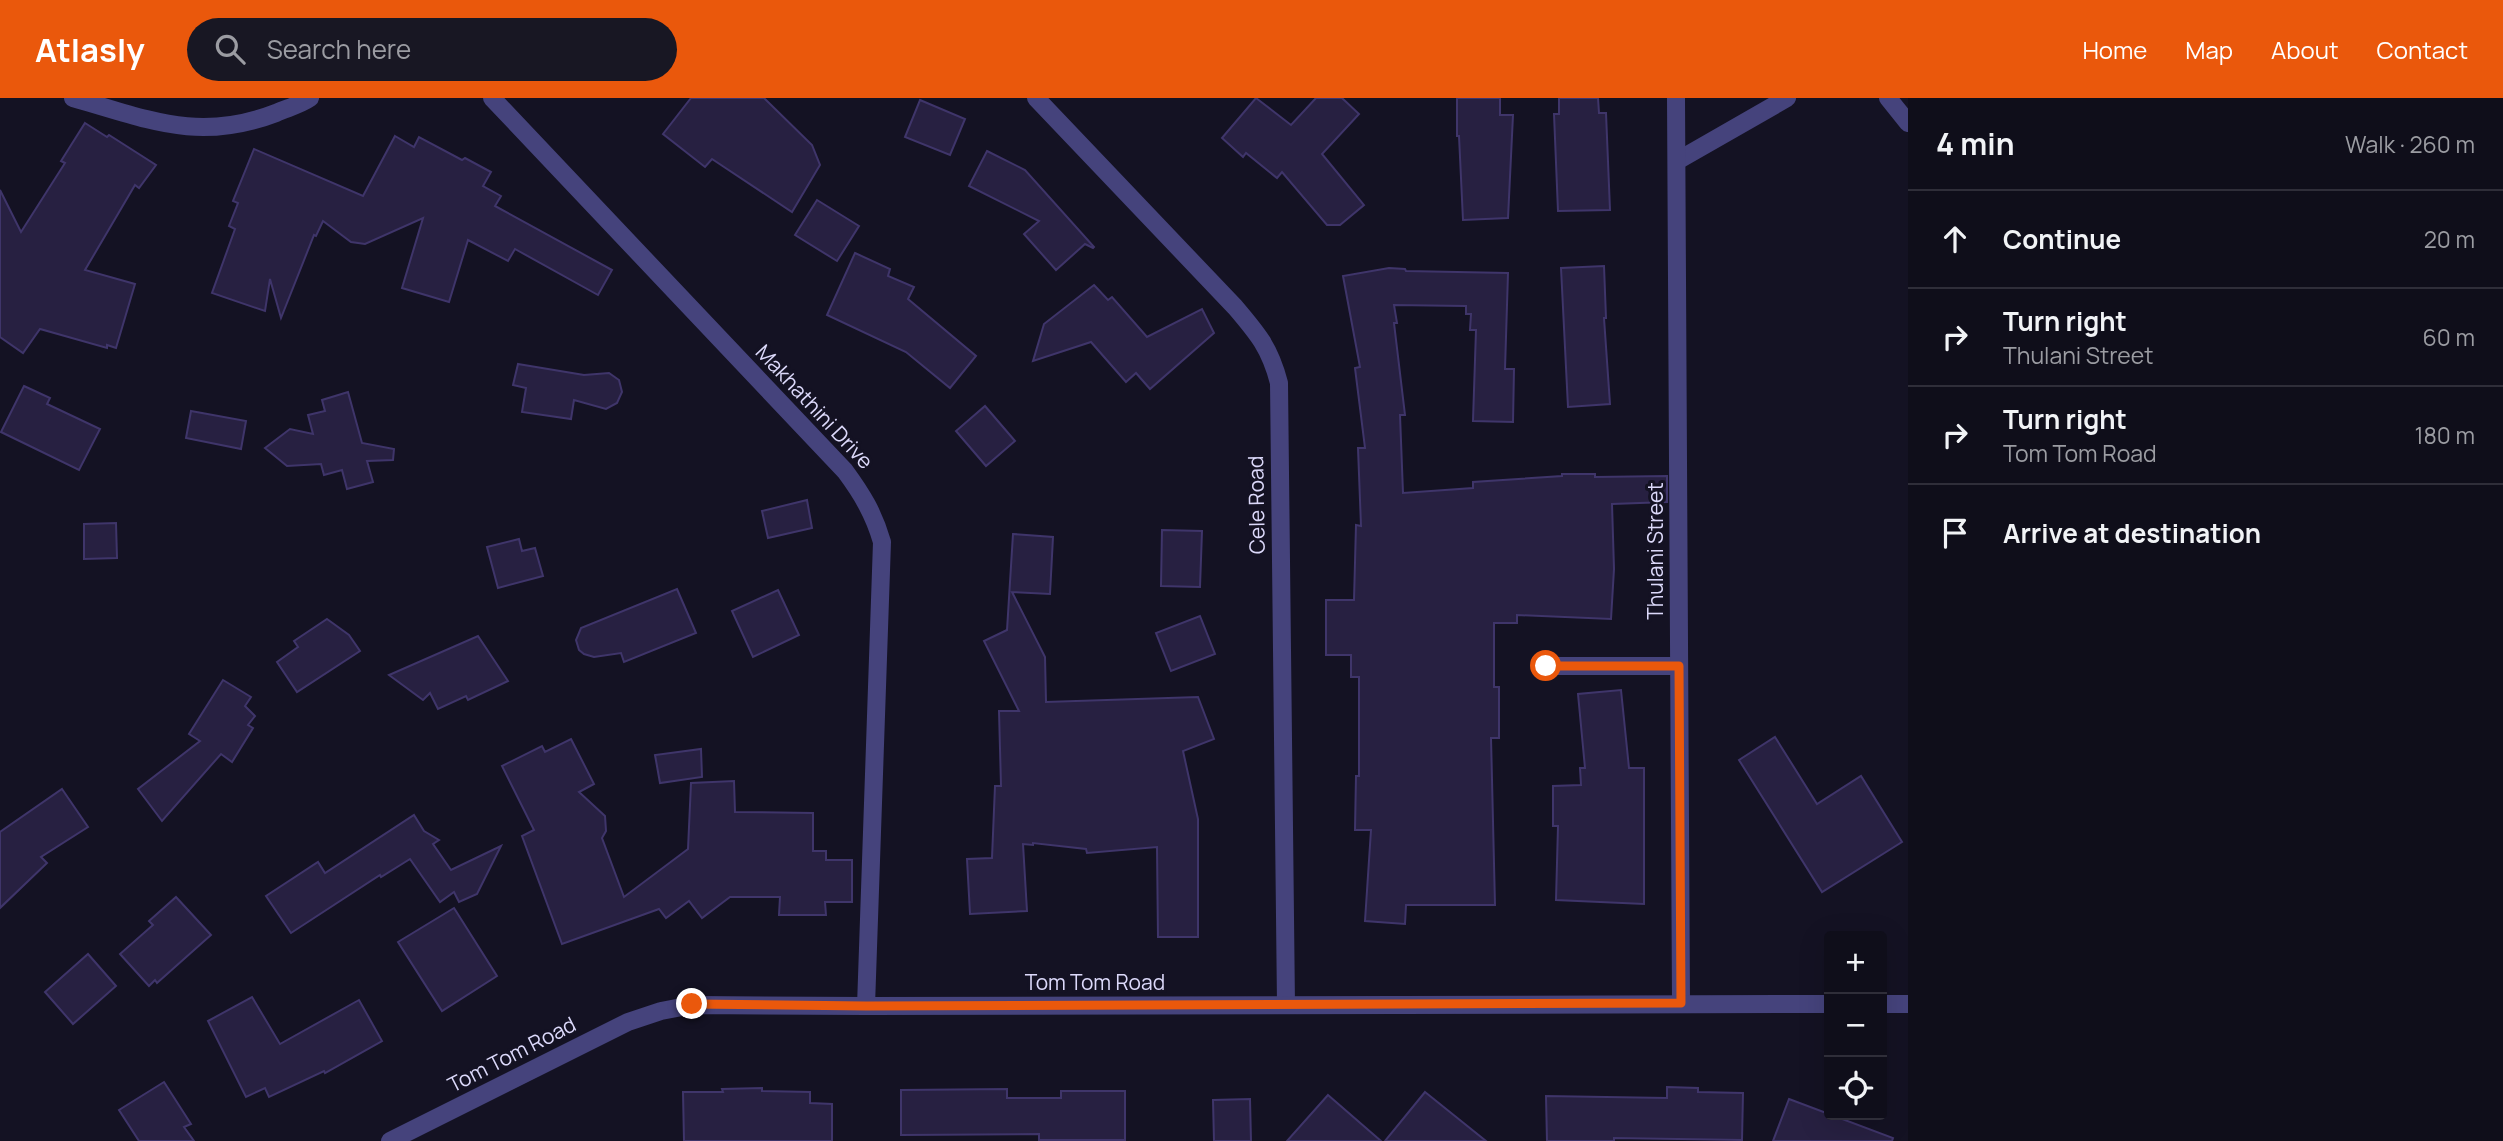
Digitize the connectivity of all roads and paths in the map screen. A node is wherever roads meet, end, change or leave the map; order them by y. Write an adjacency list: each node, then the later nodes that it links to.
1 (73, 98): 2 (street)
2 (310, 98)
3 (492, 98): 17 (street, Makhathini Drive)
4 (1036, 98): 16 (street, Cele Road)
5 (1676, 98): 9 (street, Thulani Street)
6 (1787, 98): 9 (street)
7 (1888, 98): 8 (street)
8 (1908, 123)
9 (1676, 161): 11 (street, Thulani Street)
10 (1546, 666): 11 (street)
11 (1679, 666): 12 (street, Thulani Street)
12 (1681, 1003): 13 (street, Tom Tom Road); 16 (street, Tom Tom Road)
13 (1824, 1004)
14 (1887, 1004): 15 (street)
15 (1908, 1004)
16 (1286, 1005): 17 (street, Tom Tom Road)
17 (866, 1006): 18 (street, Tom Tom Road)
18 (390, 1141)

